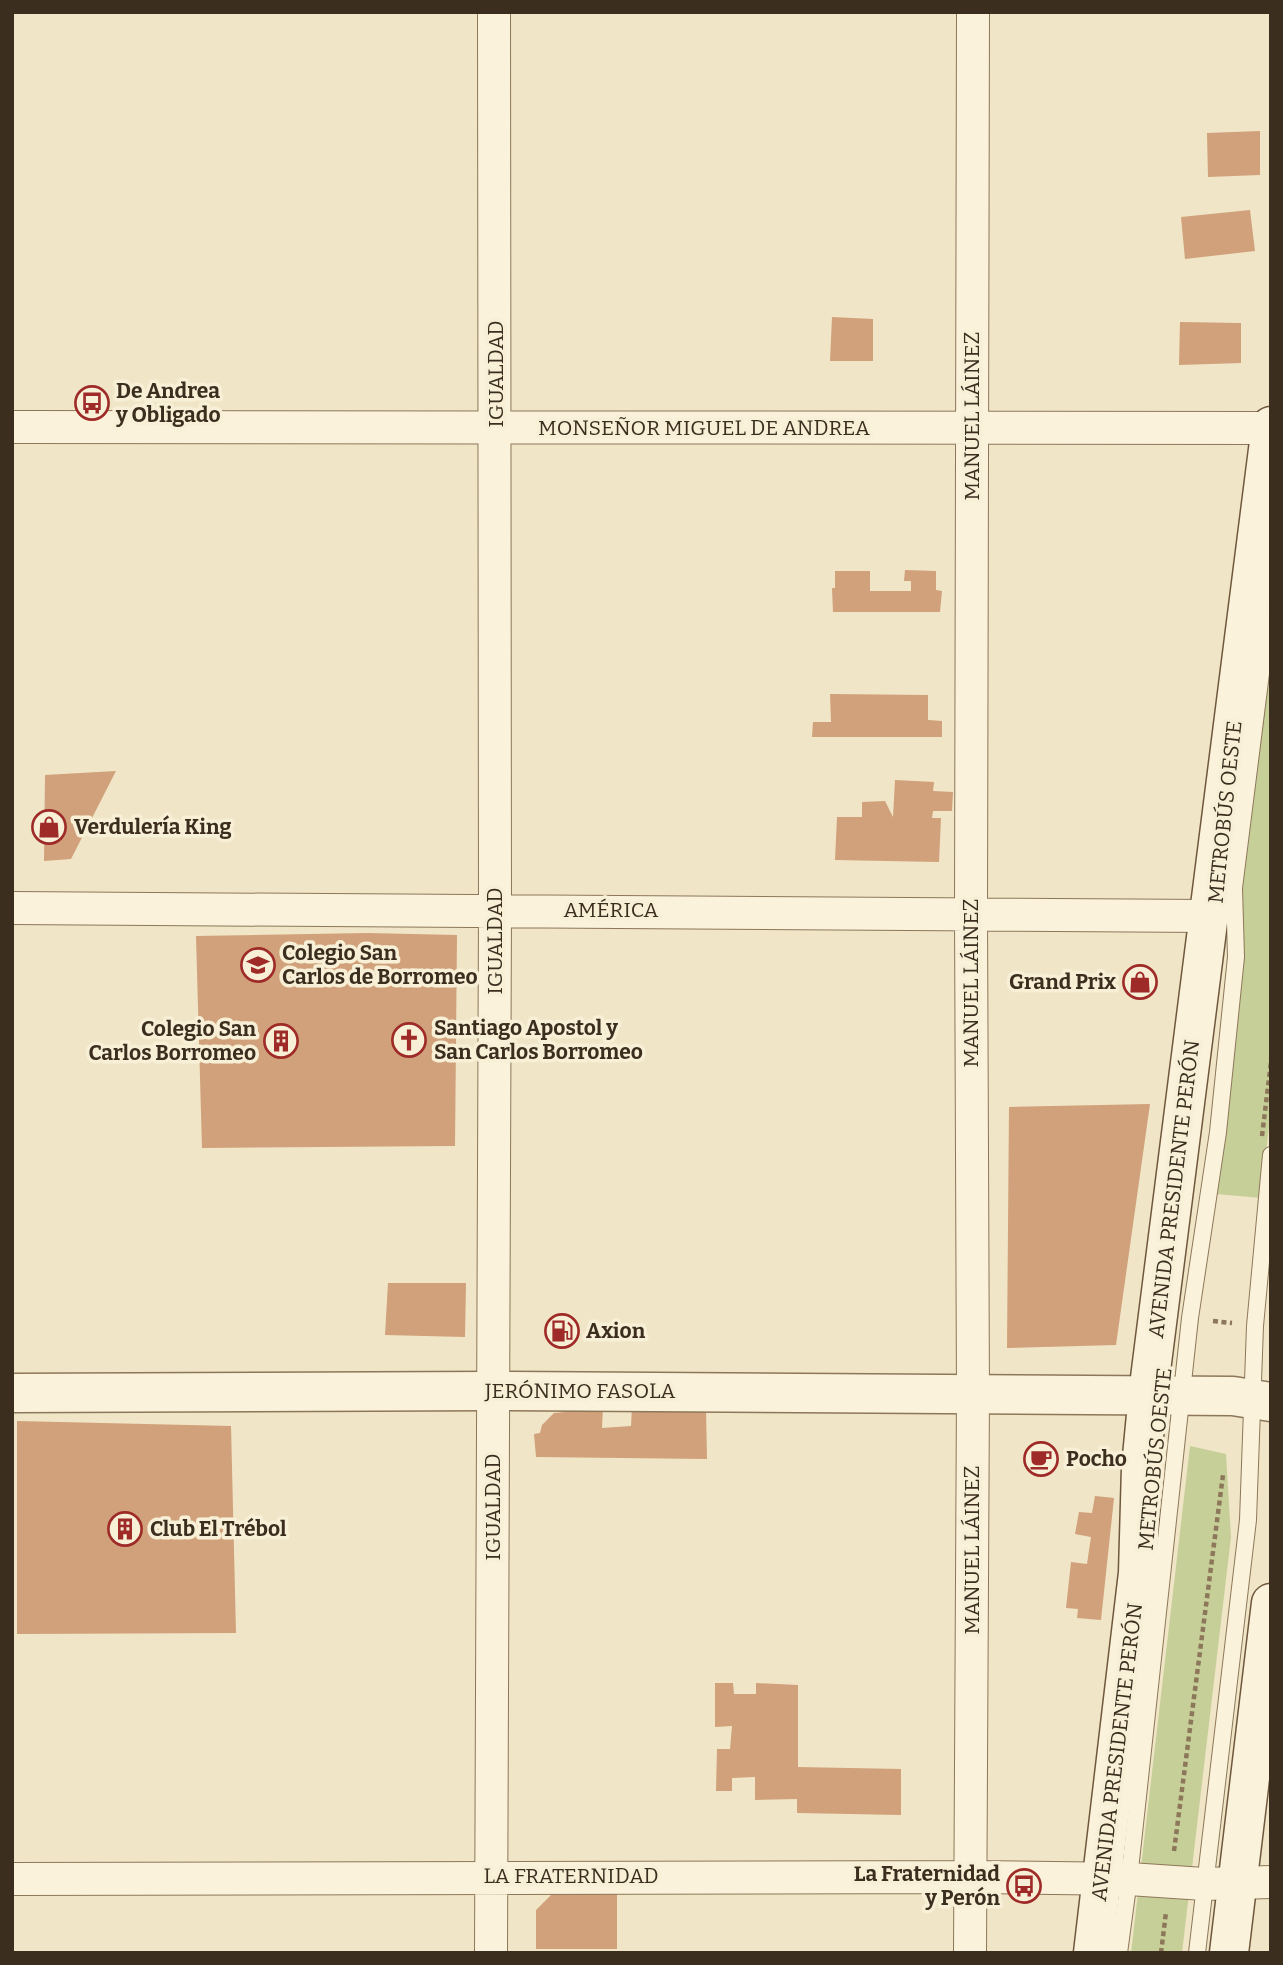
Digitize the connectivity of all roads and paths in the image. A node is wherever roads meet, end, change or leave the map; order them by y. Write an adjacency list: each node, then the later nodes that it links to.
1 (494, 12): 6 (street, IGUALDAD)
2 (973, 12): 5 (street, MANUEL LÁINEZ)
3 (12, 427): 6 (street, MONSEÑOR MIGUEL DE ANDREA)
4 (1271, 427): 5 (street, MONSEÑOR MIGUEL DE ANDREA); 11 (main road, AVENIDA PRESIDENTE PERÓN)
5 (972, 428): 6 (street, MONSEÑOR MIGUEL DE ANDREA); 10 (street, MANUEL LÁINEZ)
6 (496, 429): 9 (street, IGUALDAD)
7 (1271, 594): 17 (lane, METROBÚS OESTE)
8 (12, 908): 9 (street, AMÉRICA)
9 (495, 910): 10 (street, AMÉRICA); 14 (street, IGUALDAD)
10 (971, 913): 11 (street, AMÉRICA); 16 (street, MANUEL LÁINEZ)
11 (1209, 916): 17 (main road, AVENIDA PRESIDENTE PERÓN)
12 (1271, 1062): 13 (path)
13 (1266, 1150): 18 (lane)
14 (494, 1391): 15 (main road, JERÓNIMO FASOLA); 16 (main road, JERÓNIMO FASOLA); 21 (street, IGUALDAD)
15 (12, 1393)
16 (973, 1393): 17 (main road, JERÓNIMO FASOLA); 22 (street, MANUEL LÁINEZ)
17 (1166, 1395): 18 (main road, JERÓNIMO FASOLA); 24 (main road, AVENIDA PRESIDENTE PERÓN)
18 (1261, 1400): 25 (lane)
19 (1224, 1464): 26 (path)
20 (1271, 1603): 25 (main road)
21 (492, 1876): 22 (street, LA FRATERNIDAD); 23 (street, LA FRATERNIDAD); 27 (street, IGUALDAD)
22 (971, 1877): 24 (street, LA FRATERNIDAD); 28 (street, MANUEL LÁINEZ)
23 (12, 1878)
24 (1115, 1879): 26 (street, LA FRATERNIDAD); 29 (main road, AVENIDA PRESIDENTE PERÓN); 30 (lane)
25 (1237, 1882): 26 (street, LA FRATERNIDAD); 32 (lane); 33 (main road)
26 (1170, 1883): 31 (path)
27 (491, 1953)
28 (970, 1953)
29 (1093, 1953)
30 (1119, 1953)
31 (1161, 1953)
32 (1197, 1953)
33 (1229, 1953)

